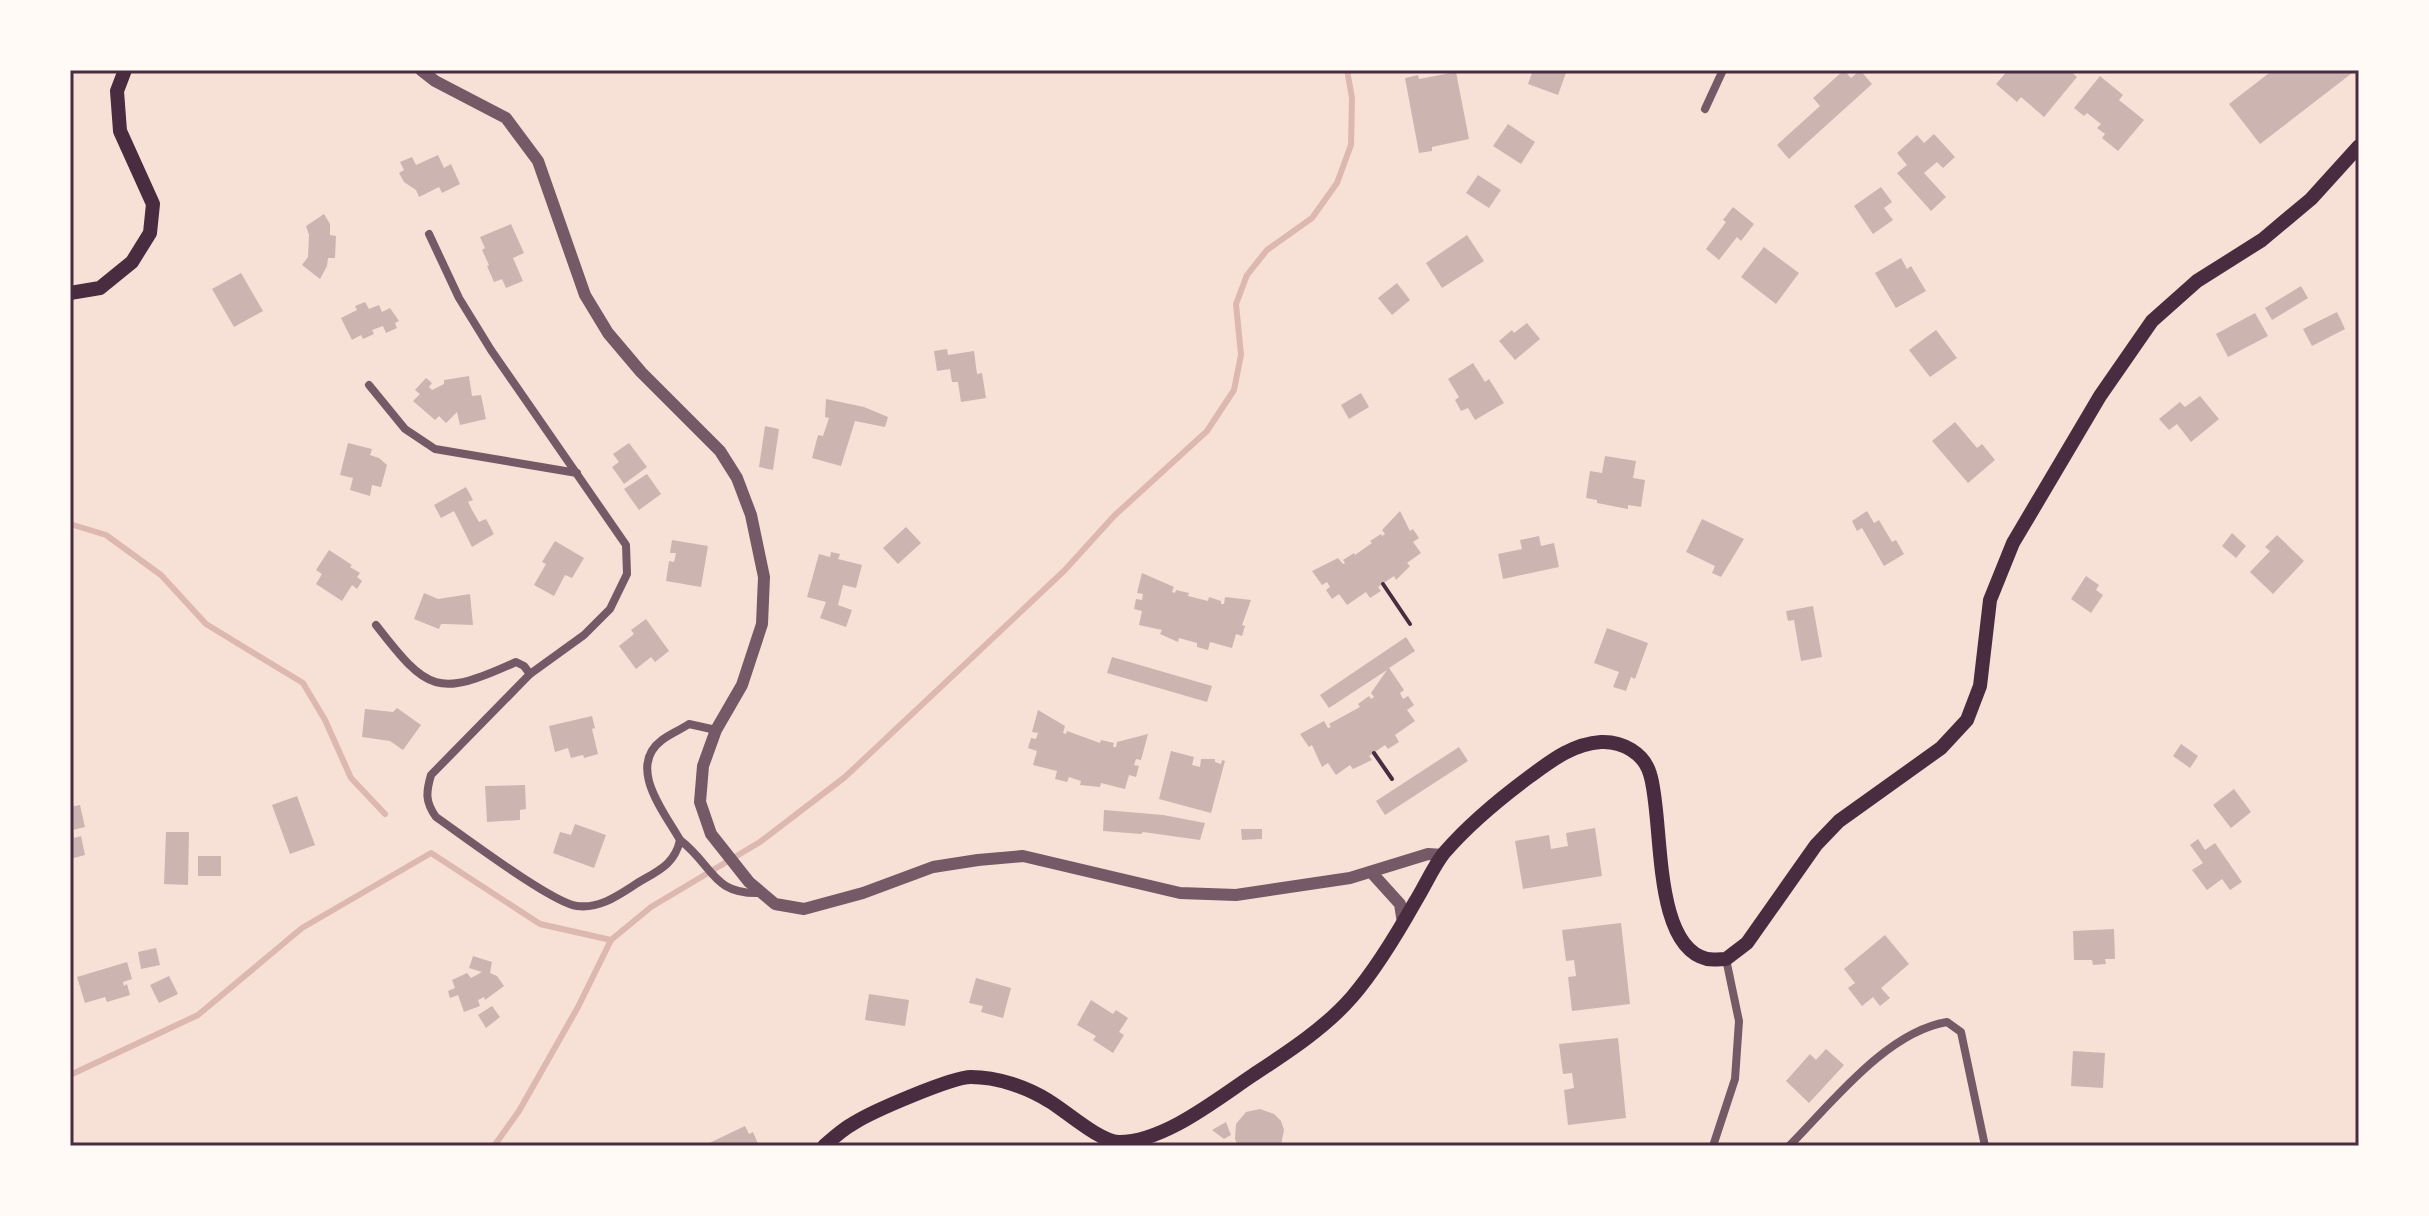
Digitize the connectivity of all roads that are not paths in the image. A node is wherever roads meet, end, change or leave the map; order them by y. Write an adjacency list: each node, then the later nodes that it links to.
1 (125, 70): 7 (main road)
2 (421, 70): 12 (street)
3 (1723, 70): 4 (street)
4 (1705, 109)
5 (2359, 146): 18 (main road)
6 (429, 234): 9 (street)
7 (70, 293)
8 (369, 385): 9 (street)
9 (577, 473): 11 (street)
10 (376, 625): 11 (street)
11 (530, 674): 13 (street)
12 (716, 730): 13 (street); 16 (street)
13 (680, 840): 16 (street)
14 (1443, 855): 15 (street); 17 (main road); 18 (main road)
15 (1371, 872): 16 (street); 17 (street)
16 (762, 893)
17 (1403, 923): 19 (main road)
18 (1726, 959): 20 (street)
19 (824, 1146)
20 (1713, 1146)
21 (1789, 1146): 22 (street)
22 (1985, 1146)

